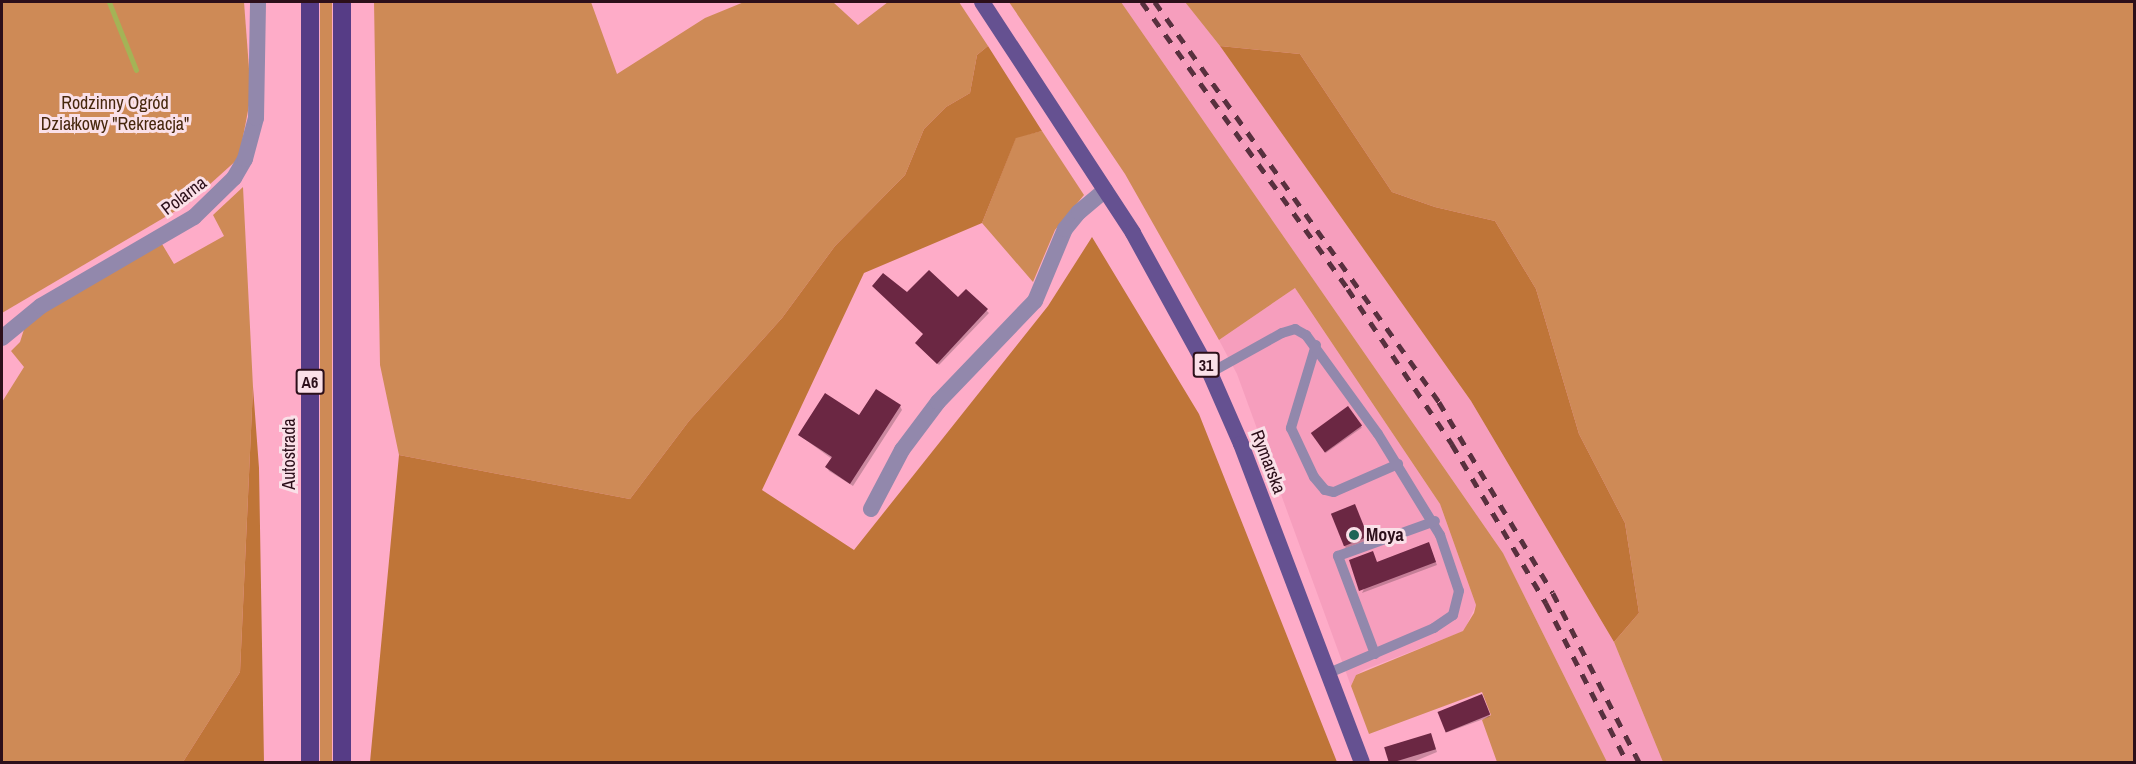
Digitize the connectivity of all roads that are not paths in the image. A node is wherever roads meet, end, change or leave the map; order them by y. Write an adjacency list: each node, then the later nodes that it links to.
1 (258, 2): 6 (street, Polarna)
2 (310, 2): 14 (highway, Autostrada / A6)
3 (342, 2): 15 (highway, A6)
4 (982, 2): 5 (main road, Rymarska / 31)
5 (1105, 190): 8 (main road, Rymarska / 31); 10 (street)
6 (2, 338)
7 (1316, 345): 8 (lane); 9 (lane); 9 (lane)
8 (1210, 373): 13 (main road, Rymarska / 31)
9 (1398, 464): 11 (lane)
10 (871, 509)
11 (1435, 521): 12 (lane); 12 (lane)
12 (1375, 654): 13 (lane)
13 (1329, 673): 16 (main road, Rymarska / 31)
14 (310, 762)
15 (342, 762)
16 (1362, 762)

